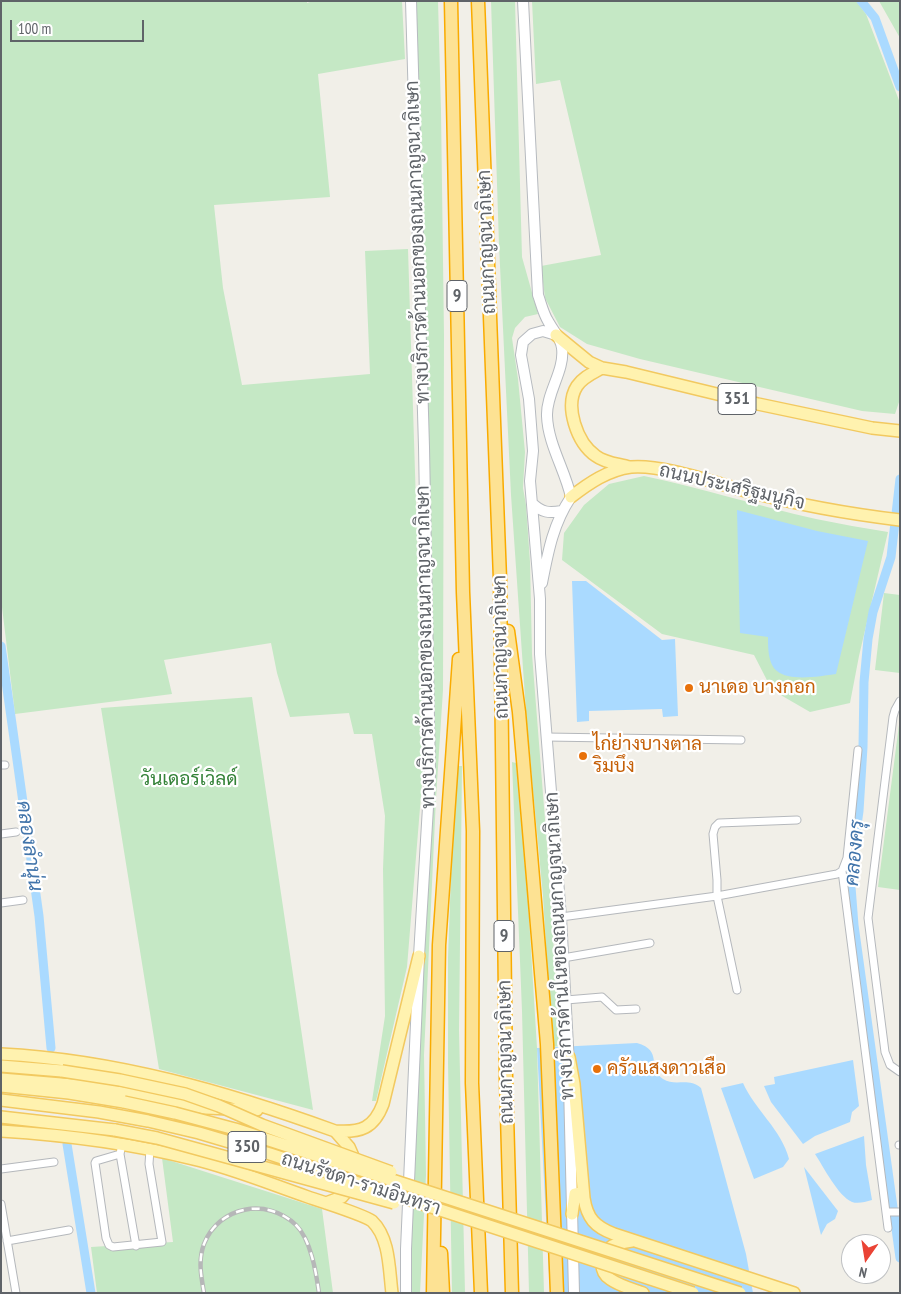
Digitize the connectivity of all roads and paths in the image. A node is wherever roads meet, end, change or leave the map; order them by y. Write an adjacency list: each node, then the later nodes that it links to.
1 (411, 1): 29 (main road, ทางบริการด้านนอกของถนนกาญจนาภิเษก)
2 (451, 1): 14 (highway, ถนนกาญจนาภิเษก / 9)
3 (478, 1): 13 (highway, ถนนกาญจนาภิเษก / 9)
4 (523, 1): 5 (main road)
5 (556, 334): 6 (main road, 351); 9 (main road); 10 (main road, ทางบริการด้านในของถนนกาญจนาภิเษก)
6 (602, 368): 7 (main road, 351); 8 (main road)
7 (900, 431)
8 (631, 467): 9 (main road, ถนนประเสริฐมนูกิจ); 12 (main road, ถนนประเสริฐมนูกิจ)
9 (571, 497): 11 (main road, ทางบริการด้านในของถนนกาญจนาภิเษก)
10 (532, 503): 11 (main road); 15 (main road, ทางบริการด้านในของถนนกาญจนาภิเษก)
11 (562, 510): 15 (main road, ทางบริการด้านในของถนนกาญจนาภิเษก)
12 (900, 520)
13 (500, 578): 70 (highway, ถนนกาญจนาภิเษก / 9); 71 (highway, bridge)
14 (463, 592): 49 (highway); 69 (highway, ถนนกาญจนาภิเษก / 9)
15 (540, 599): 17 (main road, ทางบริการด้านในของถนนกาญจนาภิเษก)
16 (900, 701): 37 (street)
17 (546, 737): 18 (street); 27 (main road, ทางบริการด้านในของถนนกาญจนาภิเษก)
18 (741, 740)
19 (858, 750): 23 (street)
20 (797, 820): 24 (street)
21 (16, 832): 22 (street)
22 (1, 834)
23 (842, 871): 24 (street); 54 (street)
24 (717, 896): 27 (street); 31 (street)
25 (23, 900): 26 (street)
26 (1, 903)
27 (561, 917): 30 (main road, ทางบริการด้านในของถนนกาญจนาภิเษก)
28 (650, 943): 30 (street)
29 (419, 956): 44 (main road); 66 (main road, ทางบริการด้านนอกของถนนกาญจนาภิเษก)
30 (563, 958): 32 (main road, ทางบริการด้านในของถนนกาญจนาภิเษก)
31 (738, 990)
32 (566, 1000): 33 (street); 35 (main road, ทางบริการด้านในของถนนกาญจนาภิเษก)
33 (636, 1009)
34 (1, 1054): 41 (main road)
35 (569, 1057): 50 (main road); 56 (main road, ทางบริการด้านในของถนนกาญจนาภิเษก)
36 (1, 1066): 51 (main road, ถนนรัชดา-รามอินทรา / 350, bridge)
37 (900, 1072)
38 (1, 1079): 41 (main road)
39 (1, 1086): 51 (main road, ถนนรัชดา-รามอินทรา / 350, bridge)
40 (1, 1100): 57 (main road, ถนนรัชดา-รามอินทรา / 350, bridge)
41 (286, 1114): 44 (main road)
42 (1, 1117): 57 (main road, ถนนรัชดา-รามอินทรา / 350, bridge)
43 (1, 1131): 45 (main road)
44 (335, 1131): 52 (main road)
45 (121, 1149): 46 (main road); 62 (street); 62 (street)
46 (150, 1149): 52 (main road); 62 (street)
47 (54, 1162): 48 (street)
48 (1, 1169)
49 (436, 1173): 67 (highway); 68 (highway)
50 (584, 1198): 56 (main road); 61 (main road)
51 (455, 1199): 74 (main road, ถนนรัชดา-รามอินทรา / 350, bridge)
52 (326, 1203): 65 (main road)
53 (1, 1204): 60 (street)
54 (888, 1212): 55 (street); 58 (street)
55 (900, 1212)
56 (572, 1214): 72 (main road, ทางบริการด้านในของถนนกาญจนาภิเษก, bridge)
57 (486, 1225): 73 (main road, ถนนรัชดา-รามอินทรา / 350, bridge)
58 (888, 1228)
59 (69, 1230): 60 (street)
60 (7, 1241): 64 (street)
61 (634, 1241): 63 (main road, bridge); 75 (main road)
62 (136, 1246)
63 (639, 1292)
64 (16, 1293)
65 (392, 1293)
66 (406, 1293)
67 (433, 1293)
68 (443, 1293)
69 (481, 1293)
70 (512, 1293)
71 (557, 1293)
72 (574, 1293)
73 (693, 1293)
74 (740, 1293)
75 (794, 1293)

